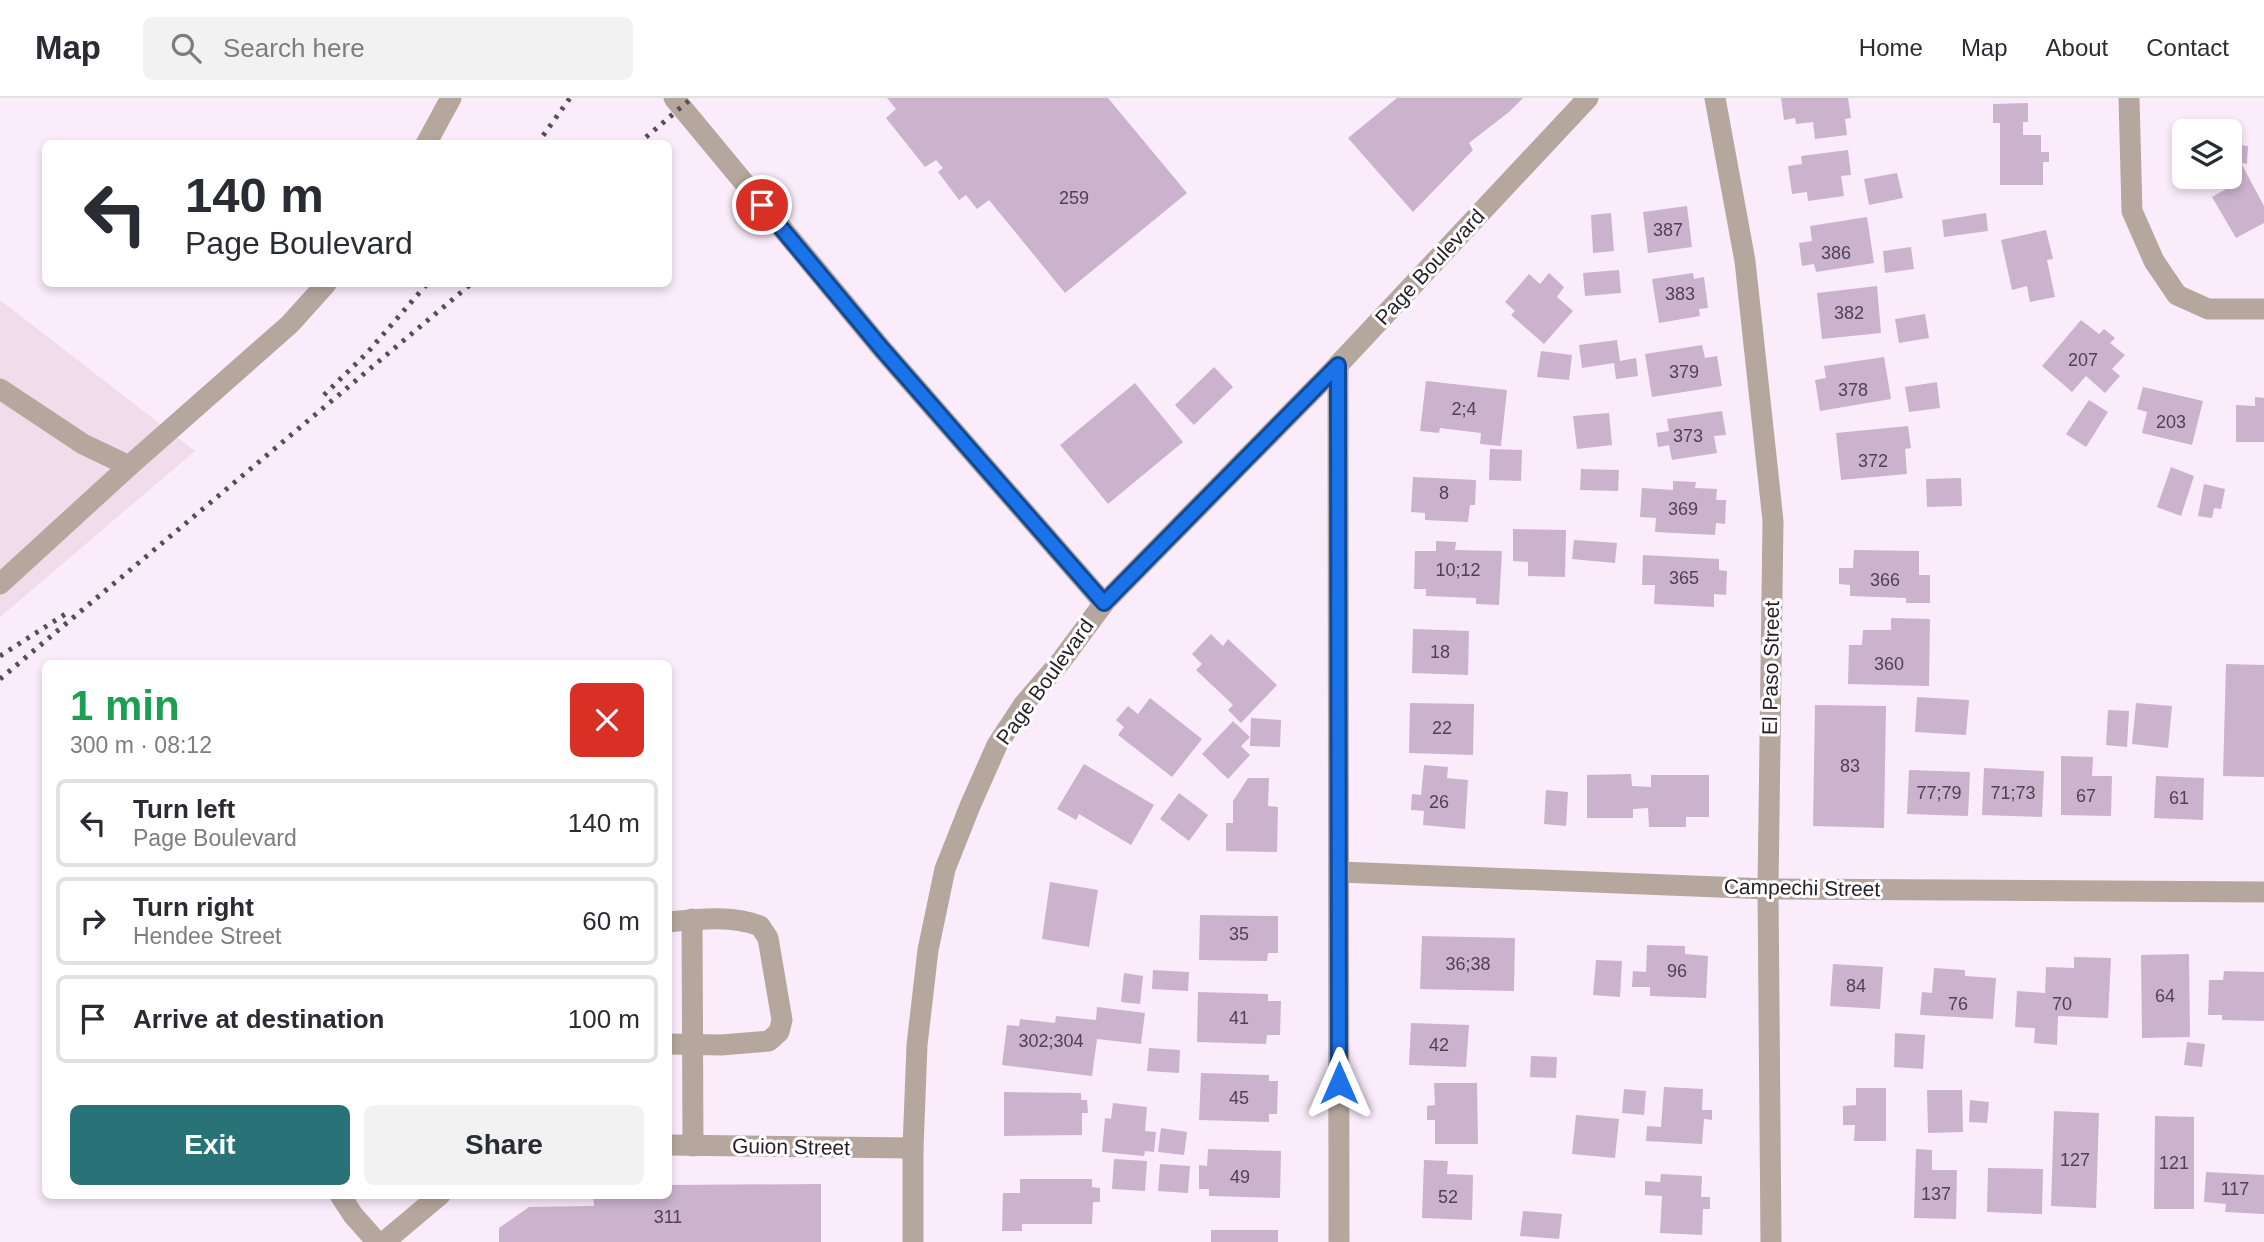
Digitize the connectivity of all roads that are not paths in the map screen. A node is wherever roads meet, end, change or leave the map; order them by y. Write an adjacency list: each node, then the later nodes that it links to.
1 (451, 98): 6 (street)
2 (674, 98): 13 (street)
3 (1588, 98): 9 (street, Page Boulevard)
4 (1715, 98): 15 (street, El Paso Street)
5 (2129, 98): 8 (street)
6 (428, 140)
7 (323, 287): 11 (street)
8 (2264, 309)
9 (1338, 365): 13 (street, Page Boulevard); 14 (street)
10 (0, 388): 11 (street)
11 (129, 466): 12 (street)
12 (0, 584)
13 (1104, 603): 23 (street, Page Boulevard)
14 (1340, 872): 15 (street, Campechi Street); 29 (street)
15 (1768, 889): 16 (street, Campechi Street); 30 (street, El Paso Street)
16 (2264, 892)
17 (692, 919): 18 (street); 20 (street); 20 (street)
18 (672, 922)
19 (672, 1044): 20 (street)
20 (692, 1044): 22 (street)
21 (672, 1146): 22 (street, Guion Street)
22 (693, 1146): 23 (street, Guion Street)
23 (913, 1148): 28 (street, Page Boulevard)
24 (343, 1199): 26 (street)
25 (435, 1199): 27 (street)
26 (377, 1242)
27 (384, 1242)
28 (913, 1242)
29 (1339, 1242)
30 (1771, 1242)

